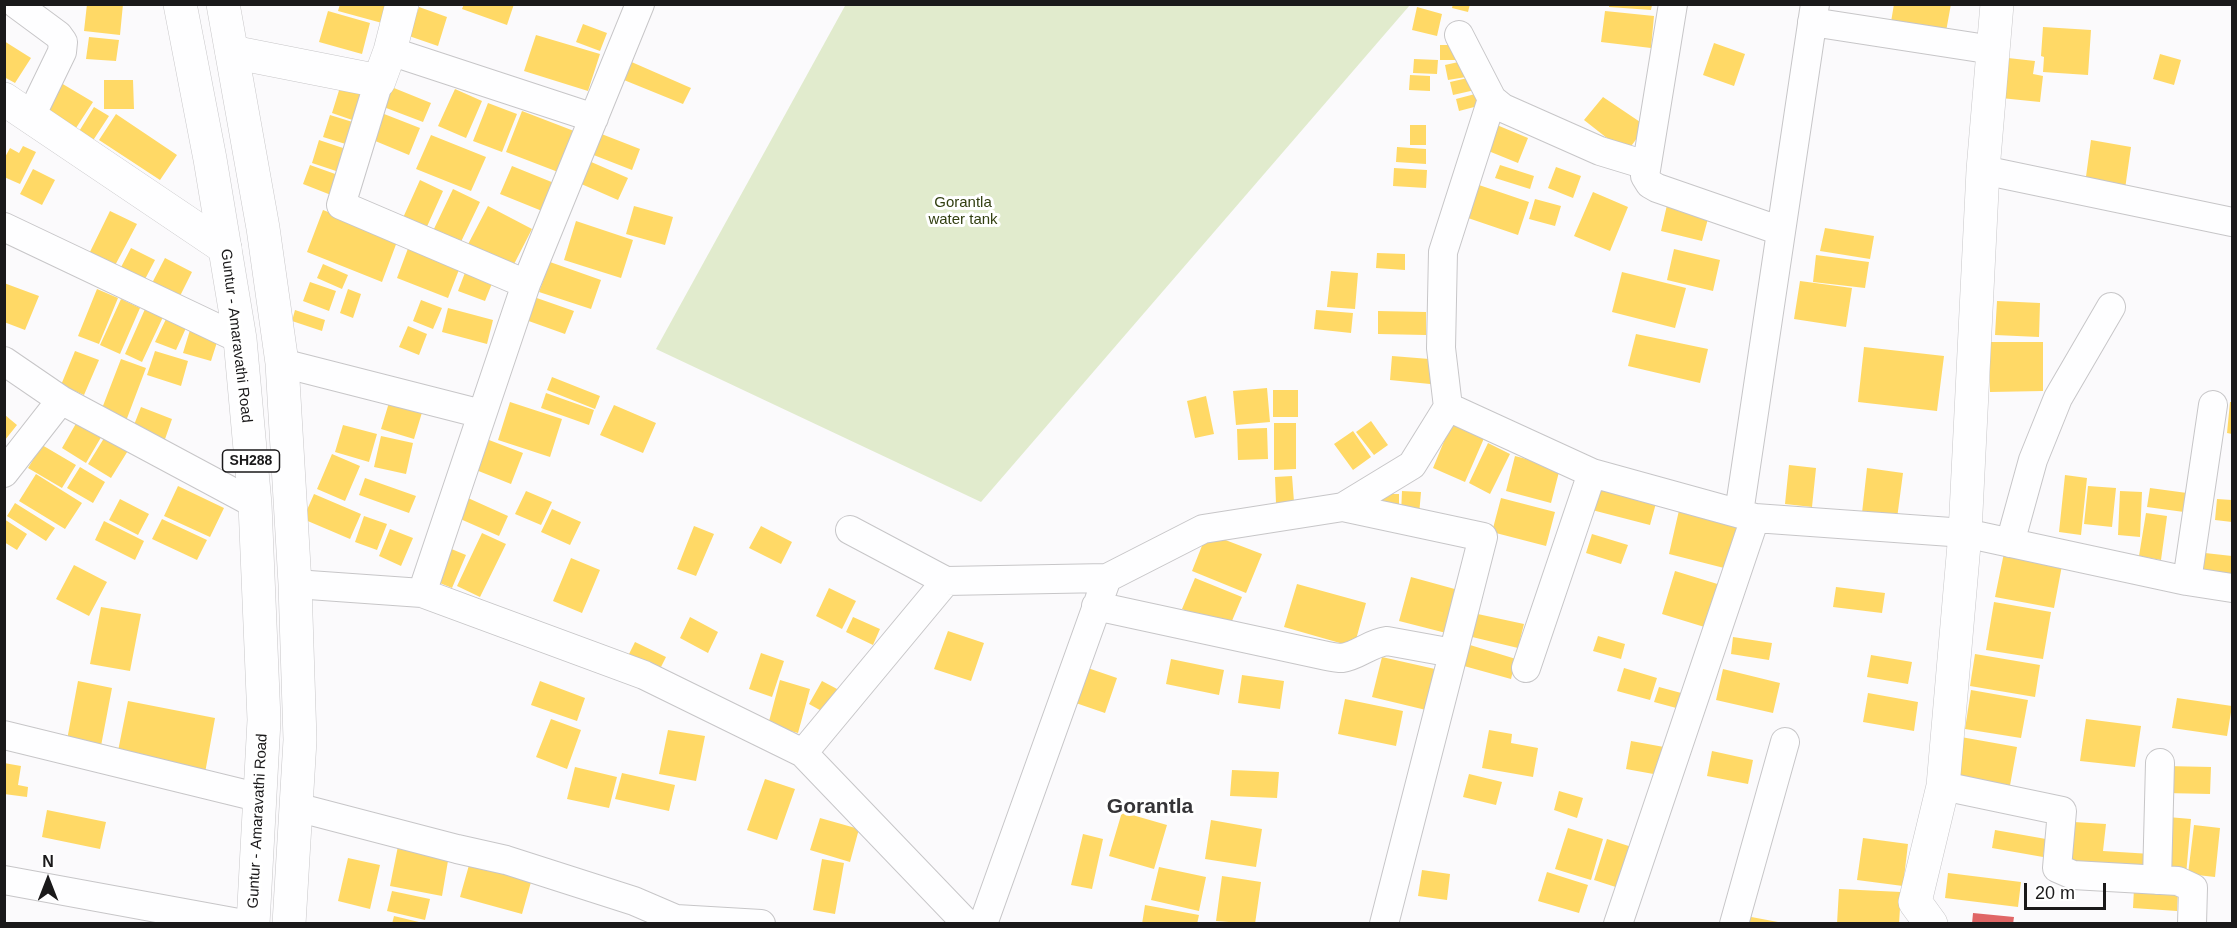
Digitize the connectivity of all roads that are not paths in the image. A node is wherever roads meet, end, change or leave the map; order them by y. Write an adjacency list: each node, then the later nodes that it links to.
1 (16, 4): 14 (street)
2 (180, 4): 21 (main road, Guntur - Amaravathi Road / SH288)
3 (223, 4): 11 (main road, SH288)
4 (402, 4): 12 (main road)
5 (639, 4): 15 (street)
6 (1673, 4): 16 (street)
7 (1997, 4): 10 (main road)
8 (1814, 13): 10 (street); 20 (street)
9 (1460, 35): 13 (street)
10 (1993, 50): 17 (main road)
11 (232, 52): 12 (main road); 26 (main road, SH288)
12 (385, 66): 15 (street); 22 (street)
13 (1492, 99): 16 (street); 29 (street)
14 (18, 108): 21 (main road)
15 (594, 118): 22 (street)
16 (1646, 165): 20 (street)
17 (1983, 170): 18 (street); 37 (main road)
18 (2232, 222)
19 (4, 227): 24 (street)
20 (1781, 231): 35 (street)
21 (225, 248): 24 (main road, Guntur - Amaravathi Road / SH288)
22 (526, 284): 30 (street)
23 (2111, 307): 38 (street)
24 (240, 339): 33 (main road, Guntur - Amaravathi Road / SH288)
25 (4, 361): 27 (street)
26 (282, 363): 30 (street); 42 (main road, SH288)
27 (61, 400): 31 (street); 33 (street)
28 (2213, 405): 40 (street)
29 (1448, 407): 32 (street); 34 (street)
30 (483, 414): 44 (street)
31 (4, 473)
32 (1592, 473): 35 (street); 47 (street)
33 (255, 504): 53 (main road, Guntur - Amaravathi Road / SH288)
34 (1343, 507): 39 (street); 46 (street)
35 (1747, 515): 37 (street); 66 (street)
36 (850, 530): 41 (street)
37 (1965, 533): 38 (street); 52 (main road)
38 (2010, 543): 40 (street)
39 (1107, 578): 41 (street); 45 (street)
40 (2187, 580): 43 (street)
41 (946, 581): 50 (street)
42 (295, 584): 44 (street); 54 (main road, SH288)
43 (2232, 588)
44 (422, 593): 50 (street)
45 (1096, 606): 46 (street); 64 (street)
46 (1453, 653): 65 (street)
47 (1526, 668)
48 (4, 735): 53 (street)
49 (1785, 742): 67 (street)
50 (803, 753): 63 (street)
51 (2160, 763): 56 (street)
52 (1943, 786): 56 (street); 68 (main road)
53 (261, 798): 60 (main road, Guntur - Amaravathi Road / SH288)
54 (296, 807): 57 (street); 61 (main road, SH288)
55 (4, 880): 59 (street)
56 (2157, 880): 69 (street)
57 (631, 912): 58 (street)
58 (725, 922): 62 (street)
59 (244, 924)
60 (253, 924)
61 (289, 924)
62 (761, 924)
63 (967, 924)
64 (983, 924)
65 (1384, 924)
66 (1618, 924)
67 (1734, 924)
68 (1931, 924)
69 (2192, 924)

